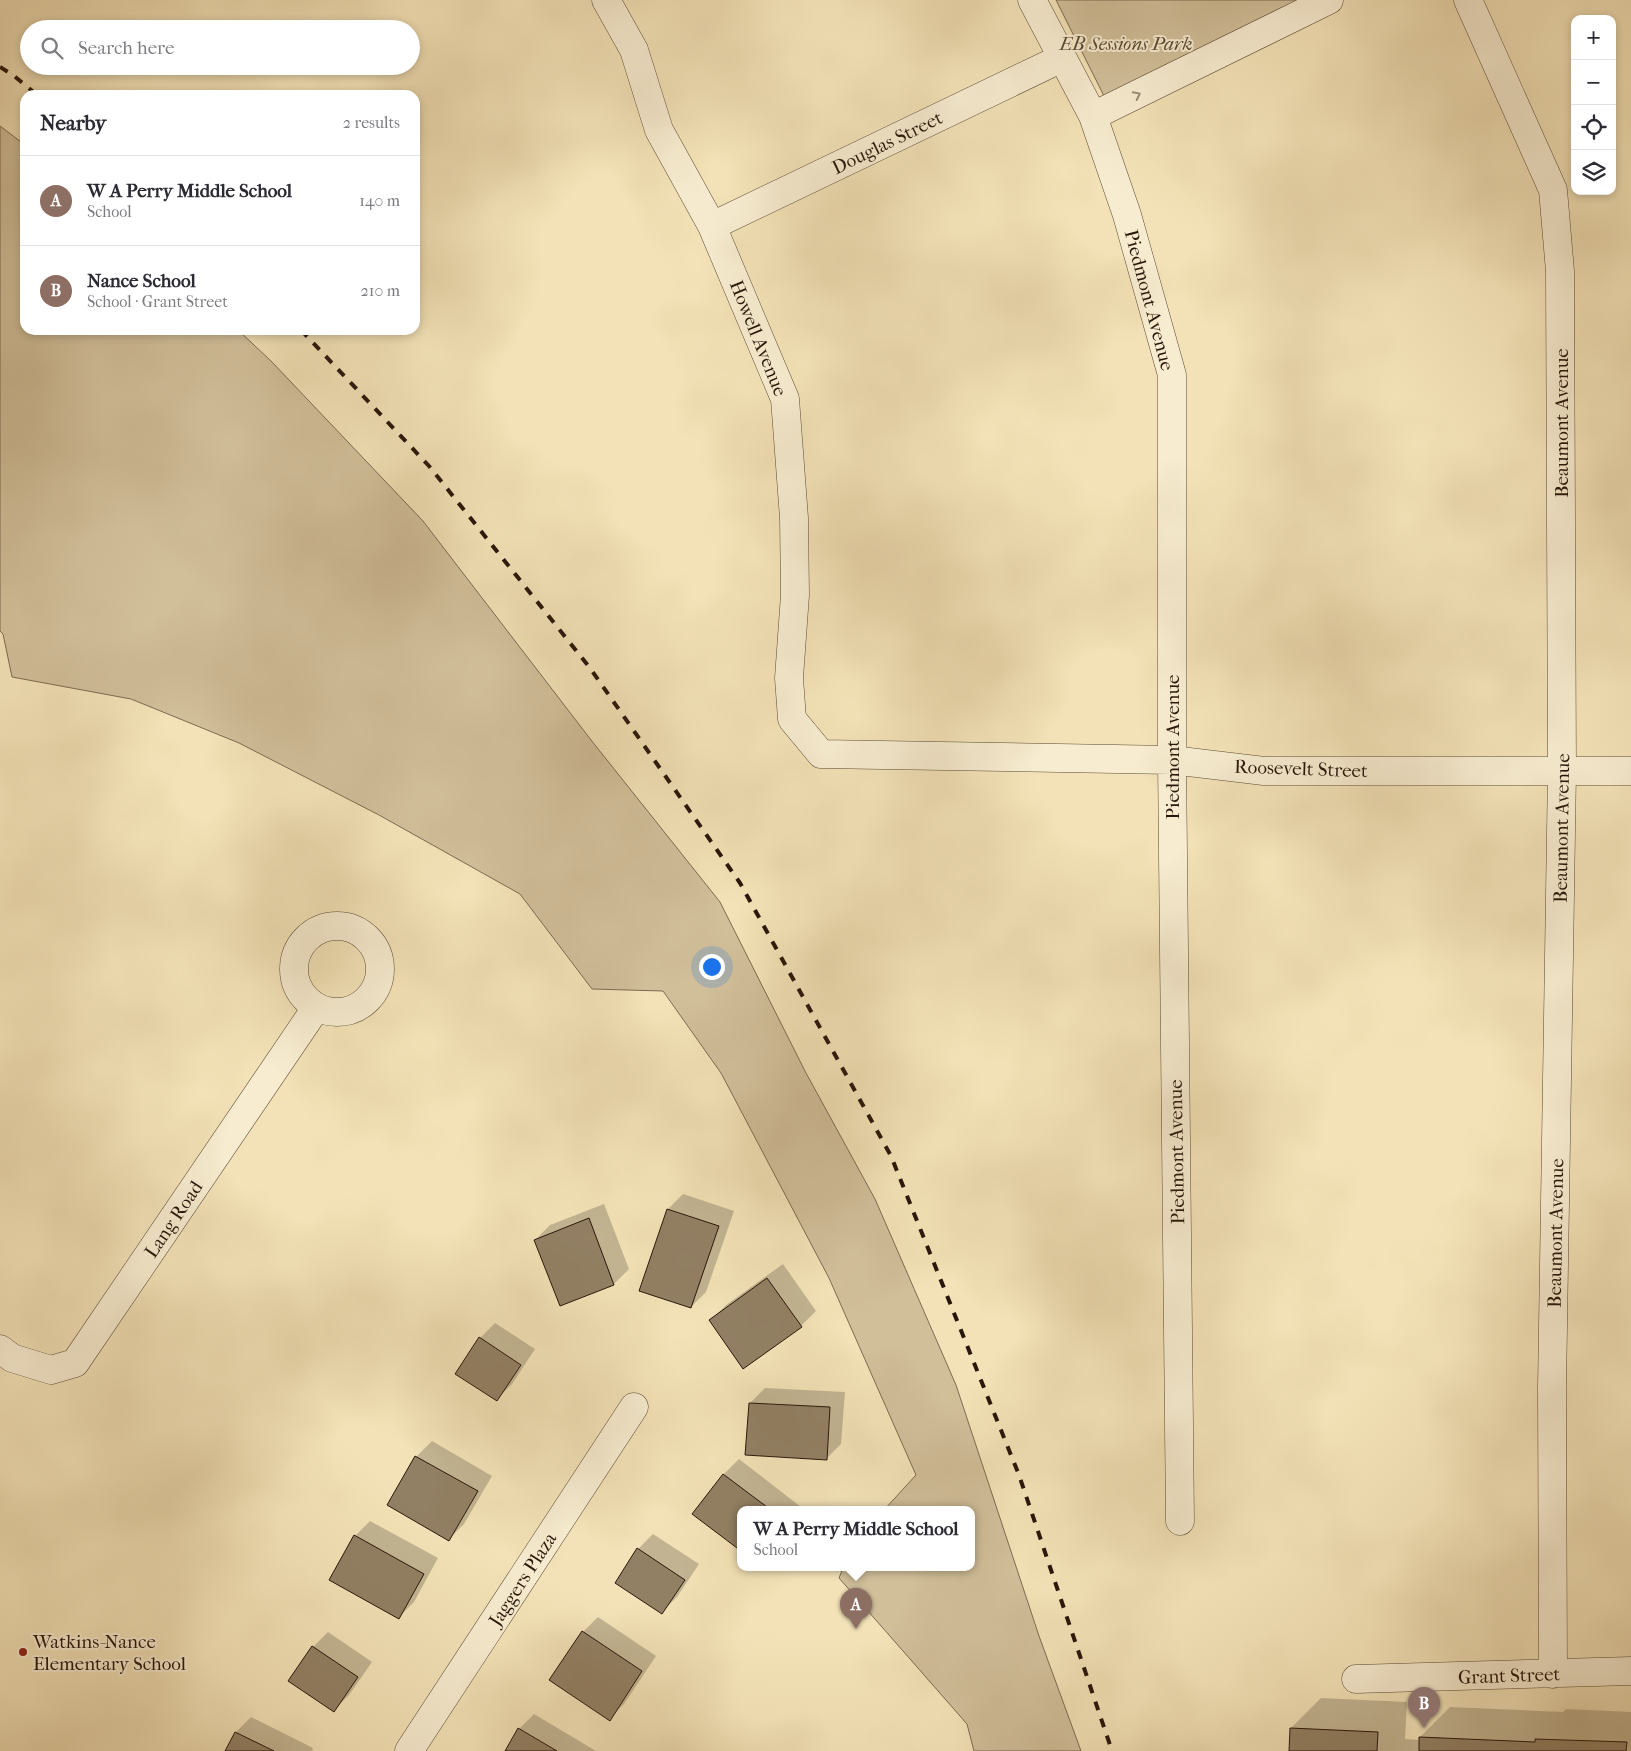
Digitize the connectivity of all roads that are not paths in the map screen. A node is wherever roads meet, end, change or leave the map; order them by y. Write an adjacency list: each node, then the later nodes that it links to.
1 (606, 0): 7 (street, Howell Avenue)
2 (1032, 0): 5 (street, Piedmont Avenue)
3 (1329, 0): 6 (street, one-way to 3)
4 (1468, 0): 10 (street, Beaumont Avenue)
5 (1062, 58): 6 (street, Piedmont Avenue); 7 (street, Douglas Street)
6 (1093, 116): 9 (street, Piedmont Avenue)
7 (712, 226): 8 (street, Howell Avenue)
8 (821, 754): 9 (street, Roosevelt Street)
9 (1172, 760): 10 (street, Roosevelt Street); 15 (street, Piedmont Avenue)
10 (1562, 770): 11 (street, Roosevelt Street); 17 (street, Beaumont Avenue)
11 (1631, 770)
12 (316, 1008): 13 (street, Lang Road)
13 (0, 1349)
14 (634, 1407): 19 (street, Jaggers Plaza)
15 (1180, 1521)
16 (1631, 1671): 17 (street, Grant Street)
17 (1553, 1674): 18 (street, Grant Street)
18 (1356, 1679)
19 (409, 1751)

